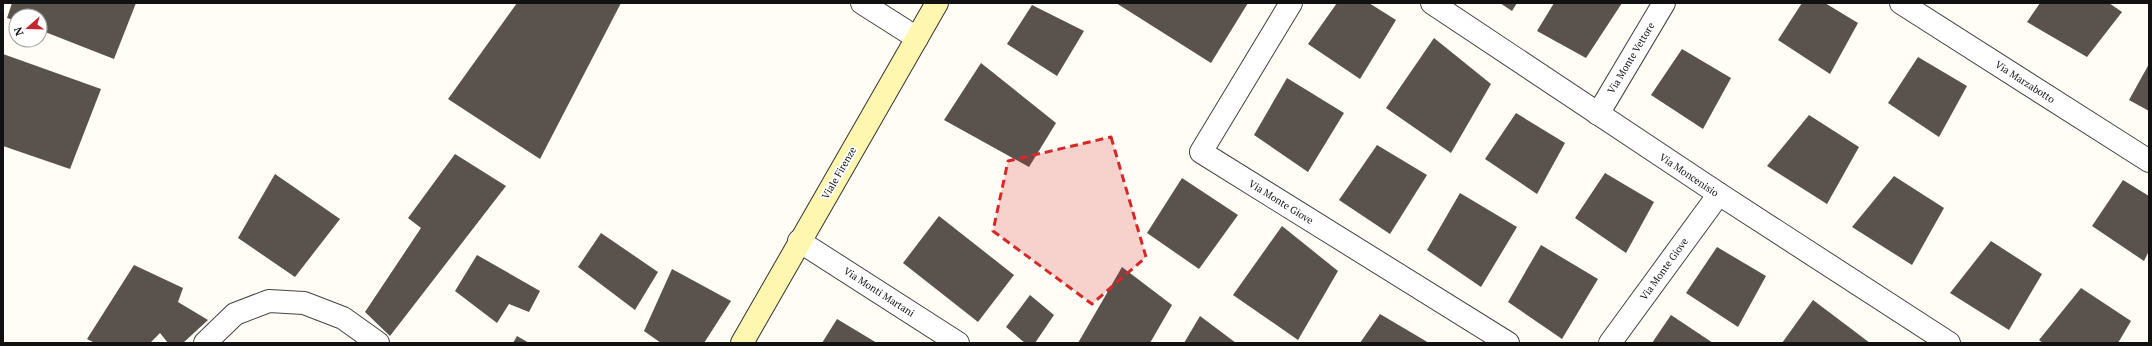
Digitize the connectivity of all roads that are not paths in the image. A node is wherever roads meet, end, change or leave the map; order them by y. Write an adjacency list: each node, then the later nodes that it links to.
1 (862, 3): 7 (street)
2 (938, 3): 7 (main road, Viale Firenze)
3 (1291, 3): 16 (street, Via Monte Giove)
4 (1432, 3): 8 (street, Via Moncenisio)
5 (1664, 3): 8 (street, Via Monte Vettore)
6 (1901, 3): 9 (street, Via Marzabotto)
7 (917, 38): 11 (main road, Viale Firenze)
8 (1598, 114): 10 (street, Via Moncenisio)
9 (2149, 161)
10 (1719, 194): 17 (street, Via Monte Giove); 18 (street, Via Moncenisio)
11 (800, 242): 14 (main road, Viale Firenze); 15 (street, Via Monti Martani)
12 (205, 343): 13 (street)
13 (378, 343)
14 (742, 343)
15 (958, 343)
16 (1508, 343)
17 (1610, 343)
18 (1949, 343)

